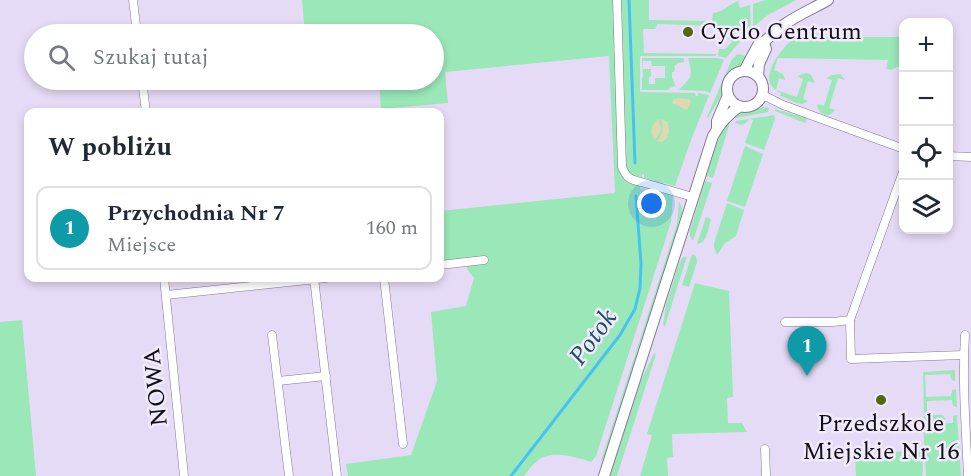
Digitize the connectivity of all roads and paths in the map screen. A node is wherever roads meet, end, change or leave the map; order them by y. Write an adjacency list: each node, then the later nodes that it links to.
1 (133, 0): 4 (street)
2 (616, 0): 18 (street)
3 (828, 0): 5 (street)
4 (136, 24)
5 (764, 43): 6 (street); 7 (street)
6 (744, 71): 7 (street); 9 (street)
7 (758, 76): 10 (street)
8 (143, 90): 12 (street)
9 (728, 95): 11 (street); 13 (street)
10 (763, 95): 11 (street); 14 (street)
11 (739, 106): 13 (street)
12 (146, 108)
13 (717, 128): 18 (street)
14 (899, 148)
15 (953, 156): 16 (street)
16 (971, 156)
17 (899, 180): 26 (street)
18 (693, 197): 38 (street)
19 (484, 260): 20 (street)
20 (444, 265)
21 (164, 282): 25 (street, NOWA)
22 (279, 282): 25 (street)
23 (314, 282): 31 (street)
24 (384, 282): 33 (street)
25 (166, 295): 35 (street, NOWA)
26 (850, 320): 27 (street); 30 (street)
27 (785, 322)
28 (272, 335): 32 (street)
29 (965, 335): 30 (street)
30 (963, 356): 40 (street)
31 (326, 376): 32 (street); 37 (street)
32 (278, 381): 36 (street)
33 (403, 444)
34 (765, 449): 39 (street)
35 (184, 476)
36 (289, 476)
37 (337, 476)
38 (604, 476)
39 (766, 476)
40 (968, 476)

